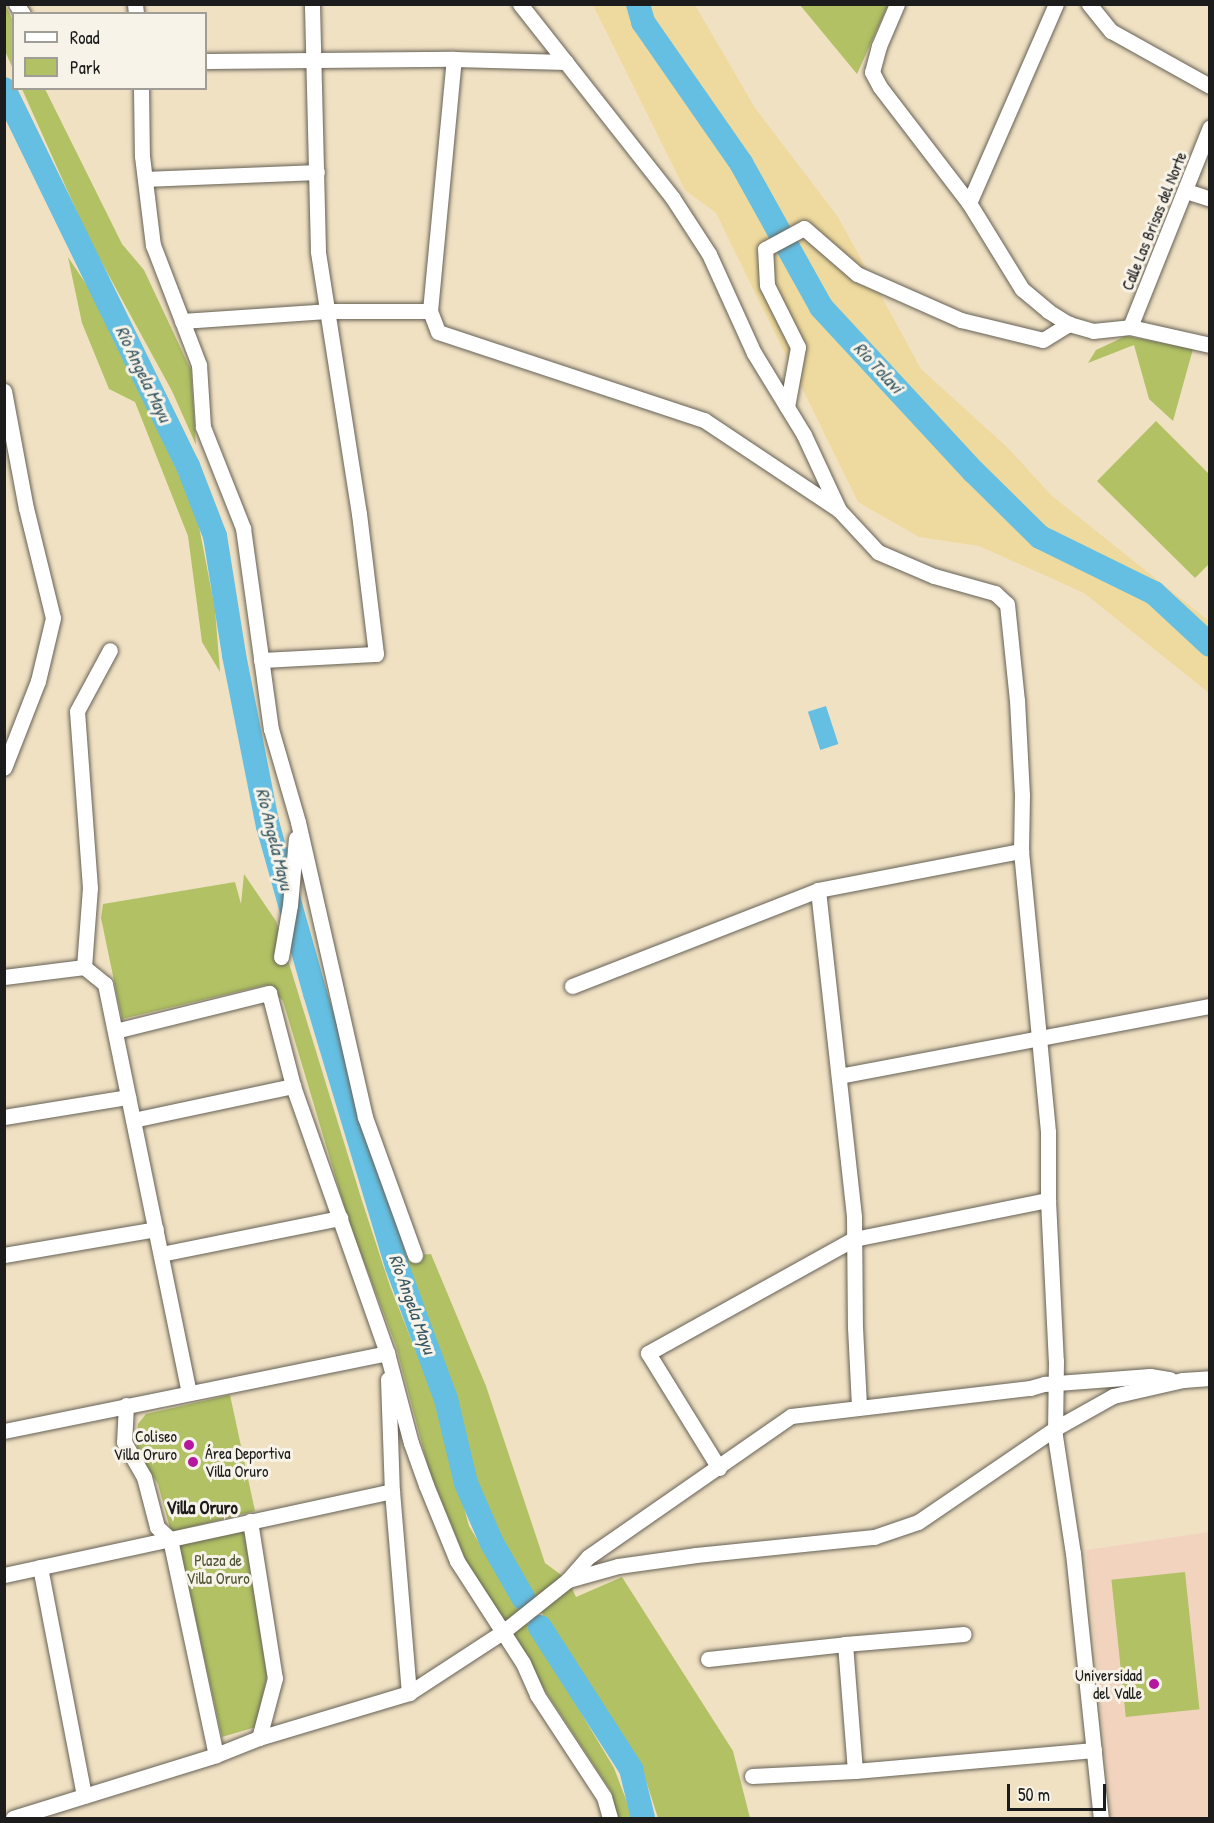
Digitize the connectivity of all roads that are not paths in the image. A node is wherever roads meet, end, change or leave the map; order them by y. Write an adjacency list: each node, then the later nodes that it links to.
1 (312, 4): 8 (street)
2 (520, 4): 9 (street)
3 (897, 4): 17 (street)
4 (1056, 4): 17 (street)
5 (1089, 4): 10 (street)
6 (454, 59): 8 (street); 9 (street); 18 (street)
7 (207, 61): 8 (street)
8 (314, 61): 13 (street)
9 (566, 62): 25 (street)
10 (1209, 86)
11 (141, 90): 14 (street)
12 (1209, 127): 15 (street, Calle Las Brisas del Norte)
13 (317, 172): 14 (street); 19 (street)
14 (145, 179): 20 (street)
15 (1186, 191): 16 (street); 22 (street, Calle Las Brisas del Norte)
16 (1209, 199)
17 (969, 203): 21 (street)
18 (430, 310): 19 (street); 26 (street)
19 (327, 311): 20 (street); 28 (street)
20 (182, 321): 28 (street)
21 (1069, 324): 22 (street); 25 (street)
22 (1130, 327): 23 (street)
23 (1209, 345)
24 (4, 391): 29 (street)
25 (787, 407): 26 (street)
26 (839, 510): 31 (street)
27 (110, 650): 34 (street)
28 (261, 660): 30 (street)
29 (4, 768)
30 (298, 822): 33 (street); 51 (street)
31 (1021, 851): 32 (street); 39 (street)
32 (818, 890): 36 (street); 40 (street)
33 (280, 957)
34 (84, 967): 35 (street); 38 (street)
35 (4, 977)
36 (573, 987)
37 (1209, 1006): 39 (street)
38 (115, 1030): 41 (street); 42 (street)
39 (1039, 1040): 40 (street); 45 (street)
40 (839, 1076): 48 (street)
41 (293, 1086): 44 (street); 46 (street)
42 (128, 1097): 43 (street); 44 (street)
43 (4, 1117)
44 (133, 1120): 47 (street)
45 (1048, 1200): 48 (street); 55 (street)
46 (340, 1218): 49 (street); 52 (street)
47 (156, 1229): 49 (street); 50 (street)
48 (854, 1239): 58 (street); 61 (street)
49 (160, 1254): 56 (street)
50 (4, 1255)
51 (415, 1255)
52 (387, 1353): 56 (street); 62 (street); 68 (street)
53 (1209, 1378): 54 (street)
54 (1183, 1380): 55 (street); 59 (street)
55 (1056, 1383): 58 (street); 59 (street)
56 (189, 1392): 57 (street)
57 (126, 1405): 60 (street); 64 (street)
58 (860, 1407): 61 (street)
59 (1056, 1428): 67 (street); 74 (street)
60 (4, 1431)
61 (718, 1468): 67 (street)
62 (392, 1491): 63 (street); 72 (street)
63 (250, 1521): 64 (street); 73 (street)
64 (170, 1539): 65 (street); 75 (street)
65 (40, 1567): 66 (street); 78 (street)
66 (4, 1575)
67 (568, 1580): 68 (street)
68 (504, 1632): 72 (street); 80 (street)
69 (964, 1634): 70 (street)
70 (845, 1644): 71 (street); 76 (street)
71 (708, 1659)
72 (409, 1693): 73 (street)
73 (259, 1738): 75 (street)
74 (1094, 1750): 76 (street); 81 (street)
75 (216, 1755): 78 (street)
76 (855, 1771): 77 (street)
77 (752, 1776)
78 (84, 1796): 79 (street)
79 (13, 1818)
80 (610, 1818)
81 (1101, 1818)

